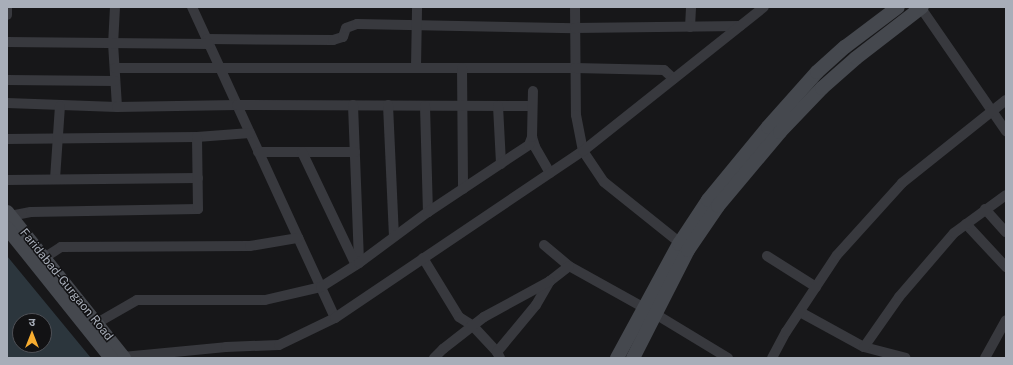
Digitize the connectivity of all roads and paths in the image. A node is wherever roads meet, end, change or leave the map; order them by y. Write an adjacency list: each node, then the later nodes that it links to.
1 (7, 7): 10 (street)
2 (115, 7): 17 (street)
3 (192, 7): 16 (street)
4 (417, 7): 11 (street)
5 (575, 7): 14 (street)
6 (691, 7): 12 (street)
7 (764, 7): 13 (street)
8 (898, 7): 64 (street)
9 (922, 8): 38 (street); 64 (street)
10 (7, 15)
11 (416, 26): 14 (street); 16 (street); 18 (street)
12 (690, 26): 13 (street); 14 (street)
13 (740, 26): 23 (street)
14 (575, 28): 22 (street)
15 (7, 42): 17 (street)
16 (208, 42): 17 (street); 20 (street)
17 (114, 43): 19 (street)
18 (416, 67): 20 (street); 21 (street)
19 (115, 68): 20 (street); 25 (street)
20 (220, 68): 29 (street)
21 (462, 68): 22 (street); 34 (street)
22 (575, 68): 23 (street); 45 (street)
23 (674, 79): 45 (street)
24 (7, 80): 25 (street)
25 (115, 81): 37 (street)
26 (533, 91): 36 (street)
27 (1006, 100): 38 (street)
28 (7, 103): 32 (street)
29 (237, 104): 30 (street); 37 (street); 40 (street)
30 (353, 105): 31 (street); 48 (street)
31 (388, 105): 33 (street); 61 (street)
32 (60, 106): 37 (street); 43 (street)
33 (426, 106): 34 (street); 57 (street)
34 (461, 106): 35 (street); 54 (street)
35 (498, 106): 36 (street); 49 (street)
36 (532, 106): 42 (street)
37 (117, 107)
38 (991, 110): 39 (street); 73 (street)
39 (1006, 131)
40 (250, 133): 41 (street); 46 (street)
41 (197, 137): 43 (street); 51 (street)
42 (532, 137): 49 (street); 50 (street)
43 (58, 138): 44 (street); 52 (street)
44 (7, 139)
45 (583, 151): 50 (street); 64 (street)
46 (258, 152): 47 (street); 62 (street)
47 (302, 152): 48 (street); 68 (street)
48 (355, 152): 68 (street)
49 (501, 164): 54 (street)
50 (550, 173): 67 (street)
51 (198, 178): 52 (street); 58 (street)
52 (55, 179): 53 (street)
53 (7, 180)
54 (462, 189): 57 (street)
55 (1006, 194): 56 (street)
56 (985, 209): 59 (street); 60 (street)
57 (428, 212): 61 (street)
58 (8, 219): 66 (street, Faridabad-Gurgaon Road); 84 (street, Faridabad-Gurgaon Road)
59 (966, 224): 70 (street); 81 (street)
60 (1006, 232)
61 (394, 236): 68 (street)
62 (298, 238): 66 (street); 72 (street)
63 (544, 245): 69 (street)
64 (684, 247): 74 (street); 76 (street)
65 (767, 256): 73 (street)
66 (44, 258): 79 (street, Faridabad-Gurgaon Road)
67 (423, 258): 77 (street); 80 (street)
68 (358, 264): 72 (street)
69 (569, 266): 71 (street); 74 (street)
70 (1006, 267)
71 (550, 281): 80 (street); 83 (street)
72 (321, 287): 77 (street); 79 (street)
73 (816, 287): 75 (street)
74 (644, 308): 76 (street); 86 (street)
75 (800, 312): 81 (street); 89 (street)
76 (657, 315): 87 (street); 88 (street)
77 (335, 318): 82 (street)
78 (1006, 320): 91 (street)
79 (96, 323): 84 (street, Faridabad-Gurgaon Road)
80 (472, 325): 83 (street); 85 (street)
81 (864, 347): 90 (street)
82 (193, 354): 84 (street)
83 (499, 355)
84 (120, 358)
85 (434, 358)
86 (617, 358)
87 (633, 358)
88 (728, 358)
89 (772, 358)
90 (906, 358)
91 (985, 358)

